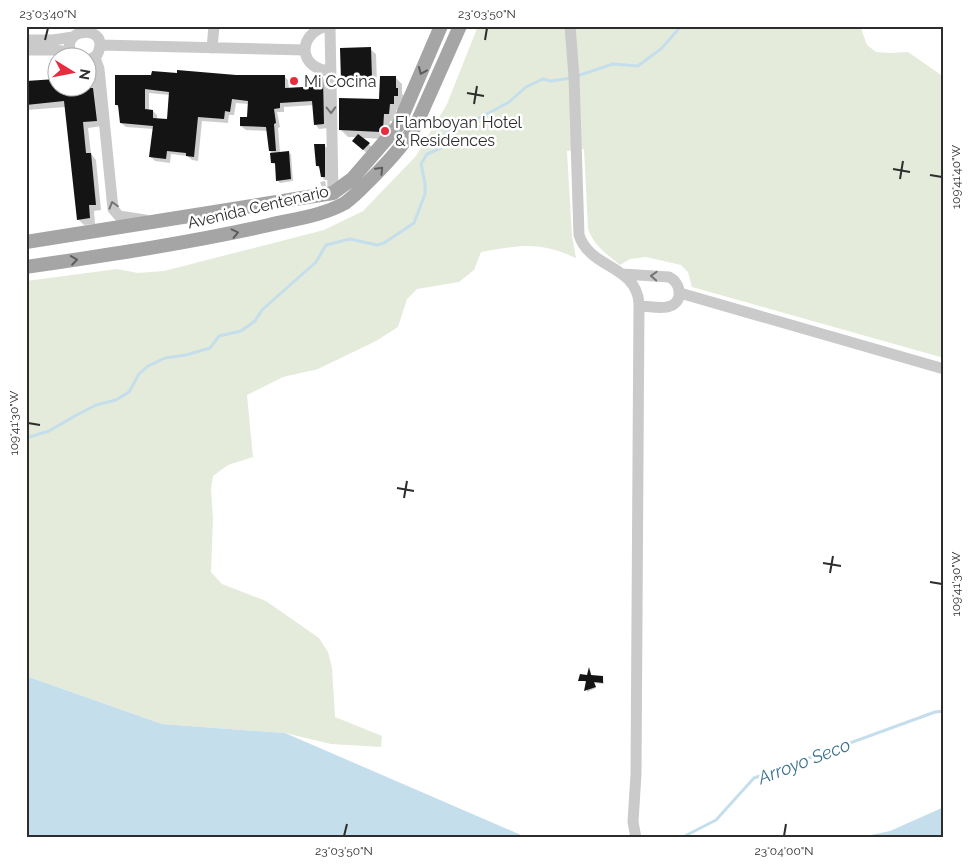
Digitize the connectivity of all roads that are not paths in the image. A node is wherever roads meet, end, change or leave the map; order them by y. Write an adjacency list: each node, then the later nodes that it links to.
1 (214, 26): 11 (street)
2 (329, 26): 14 (street); 16 (street)
3 (441, 26): 18 (main road, Avenida Centenario, one-way to 18)
4 (460, 26): 21 (main road, Avenida Centenario, one-way to 4)
5 (570, 26): 22 (street)
6 (88, 29): 7 (street); 9 (street)
7 (73, 37): 8 (street); 10 (street)
8 (26, 40)
9 (100, 45): 11 (street); 15 (street)
10 (71, 48)
11 (212, 48): 14 (street)
12 (26, 50): 13 (street)
13 (48, 50)
14 (305, 50): 16 (street)
15 (98, 53)
16 (330, 71): 18 (street, one-way to 18)
17 (98, 72): 19 (street, one-way to 17)
18 (332, 193): 19 (main road, Avenida Centenario)
19 (154, 221): 20 (main road, Avenida Centenario)
20 (26, 242)
21 (26, 267)
22 (623, 274): 23 (street, one-way to 22); 24 (street)
23 (680, 293): 24 (street); 25 (street)
24 (639, 306): 26 (street)
25 (944, 369)
26 (636, 838)

